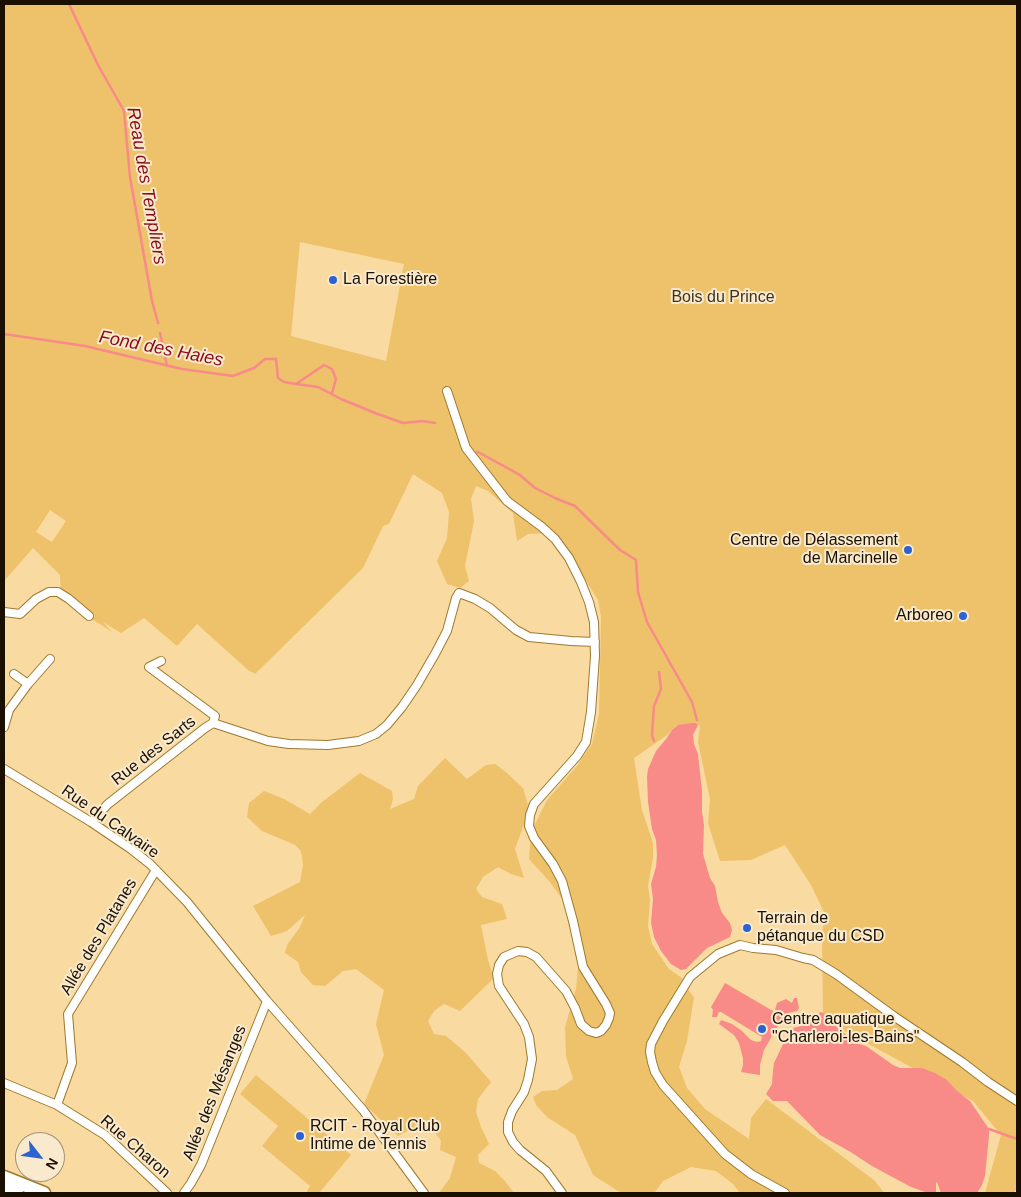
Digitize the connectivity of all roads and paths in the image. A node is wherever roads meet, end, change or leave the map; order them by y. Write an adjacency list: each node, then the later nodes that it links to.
1 (447, 391): 4 (street)
2 (4, 612): 3 (street)
3 (89, 616)
4 (595, 642): 9 (street, Rue des Sarts); 25 (street)
5 (50, 659): 8 (street)
6 (160, 661): 9 (street, Rue des Sarts)
7 (14, 674): 8 (street)
8 (28, 684): 10 (street)
9 (213, 723): 12 (street, Rue des Sarts)
10 (4, 727)
11 (4, 769): 12 (street, Rue du Calvaire)
12 (91, 822): 13 (street, Rue du Calvaire)
13 (156, 870): 14 (street, Rue du Calvaire); 17 (street, Allée des Platanes)
14 (267, 1001): 23 (street, Allée des Mésanges); 24 (street, Rue du Calvaire)
15 (4, 1083): 17 (street, Rue Charon)
16 (1017, 1101): 26 (street)
17 (57, 1105): 22 (street, Rue Charon)
18 (4, 1177): 21 (main road)
19 (4, 1188): 20 (main road)
20 (16, 1193)
21 (44, 1193)
22 (167, 1193)
23 (184, 1193)
24 (424, 1193)
25 (562, 1193)
26 (784, 1193)

